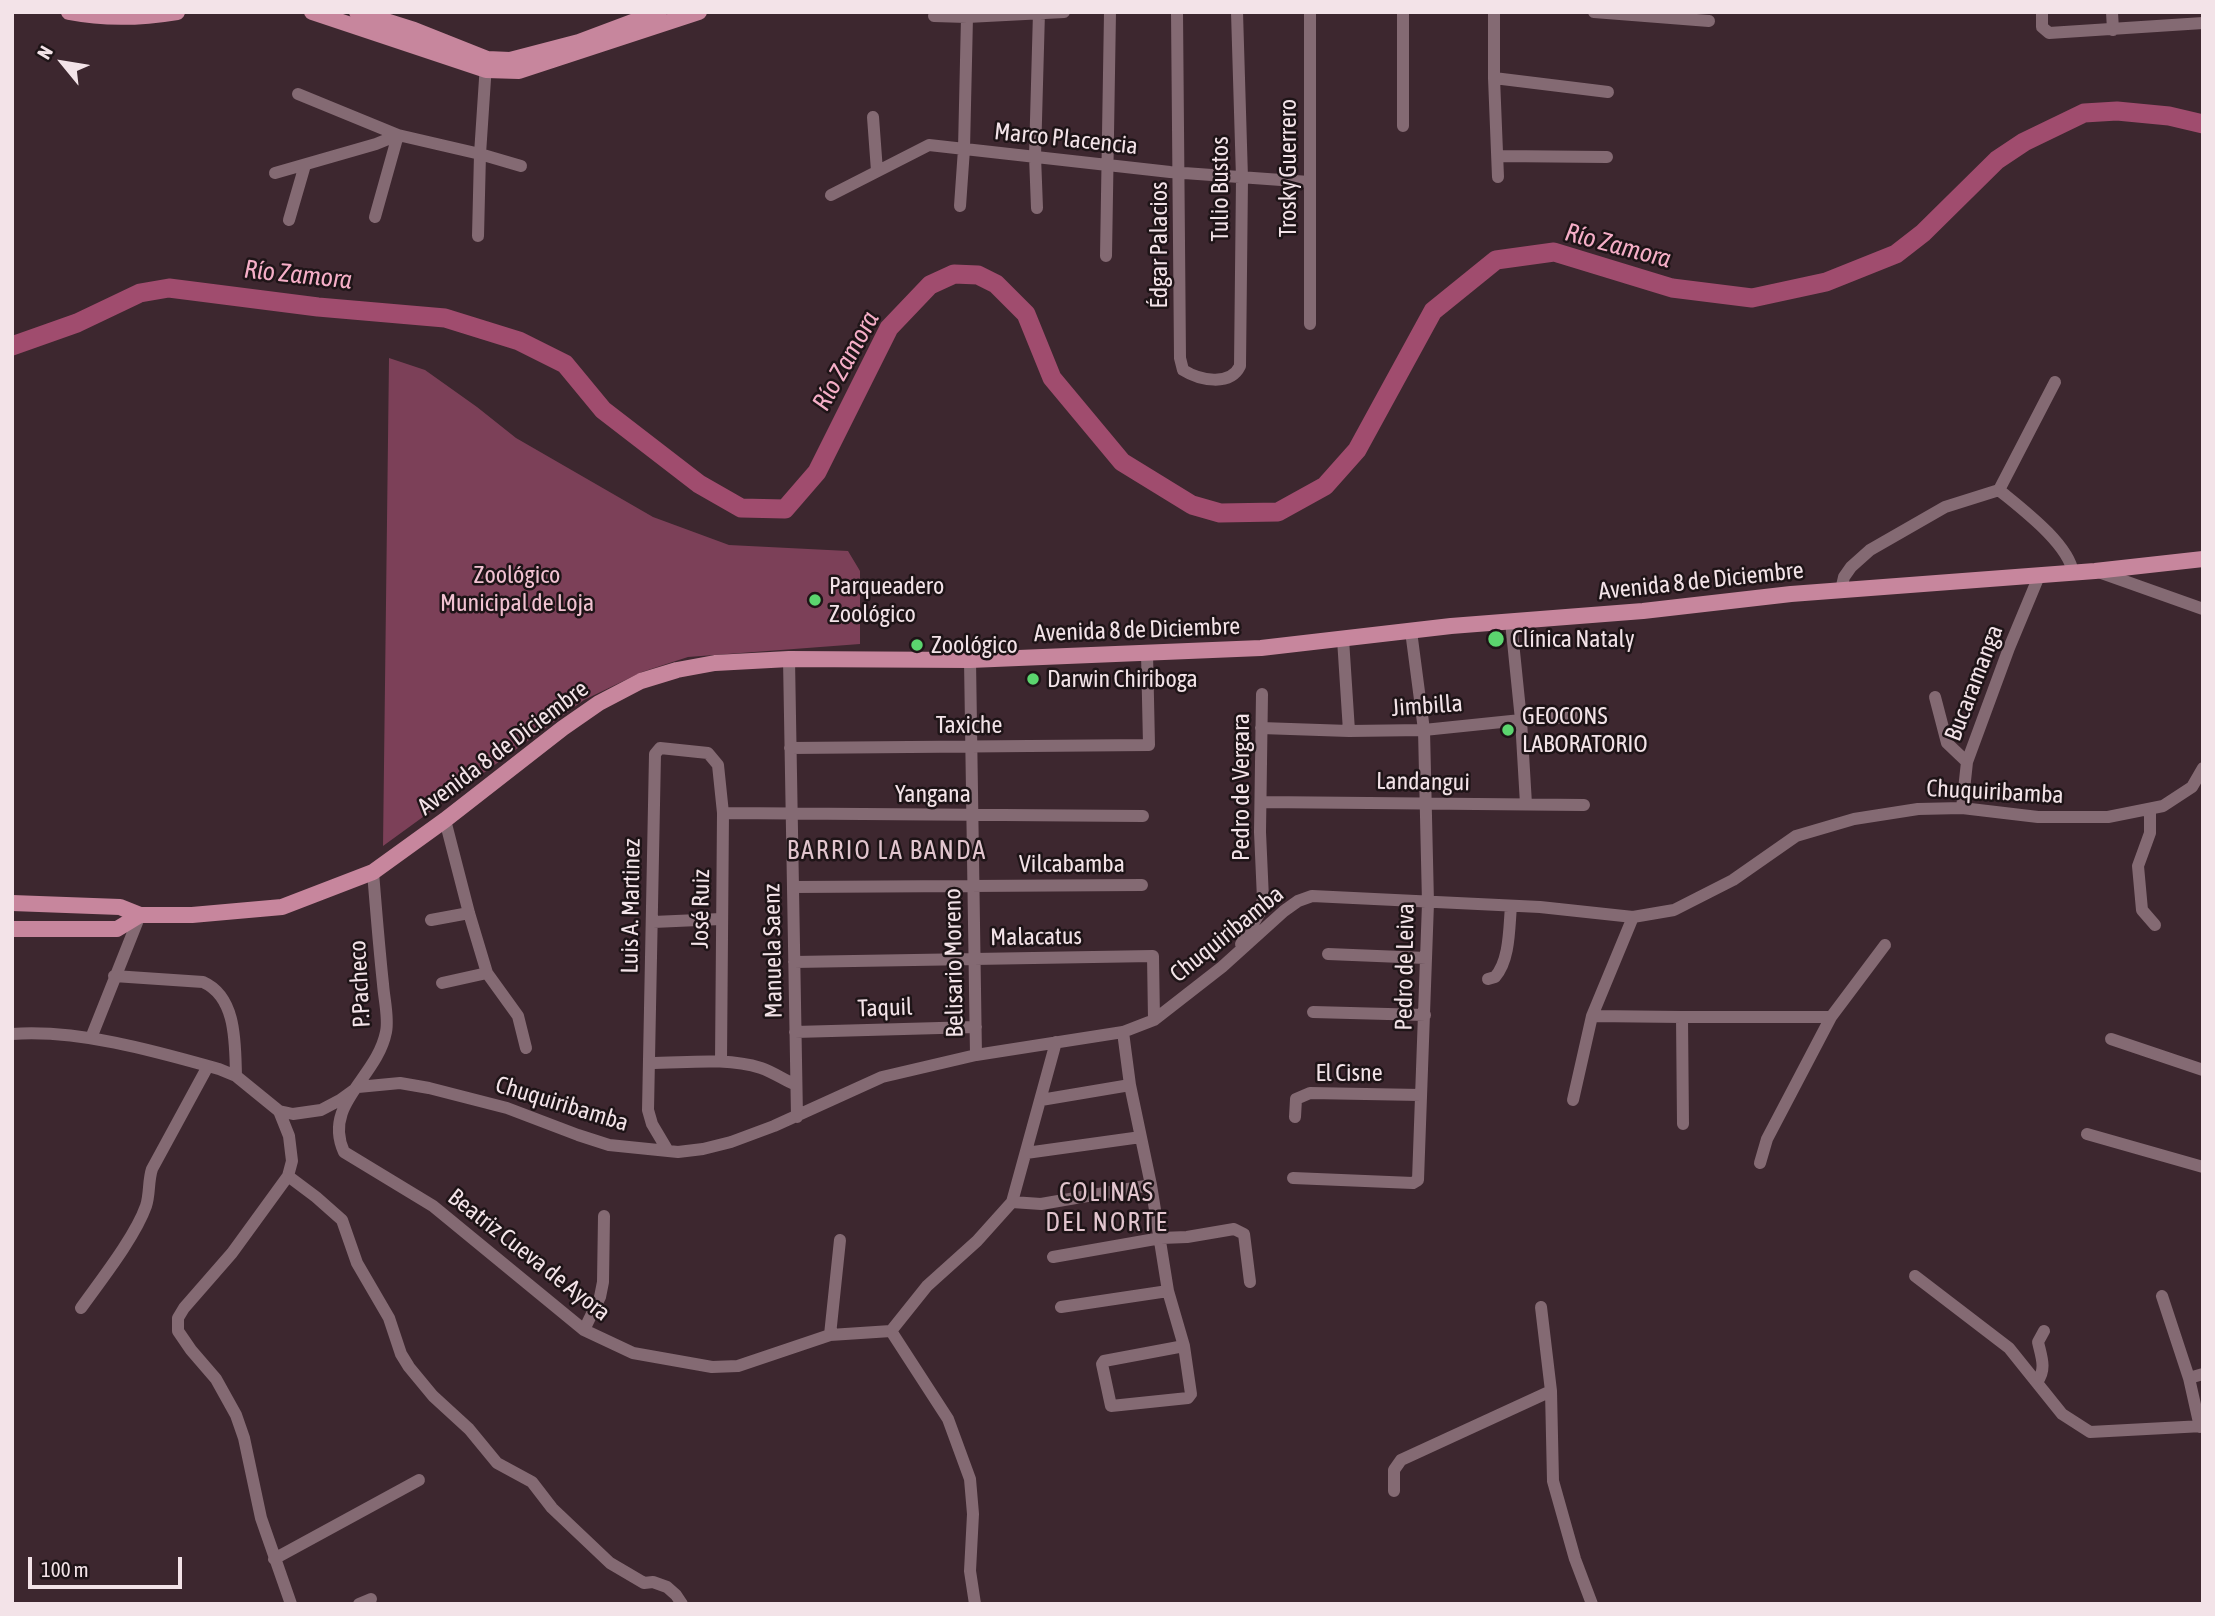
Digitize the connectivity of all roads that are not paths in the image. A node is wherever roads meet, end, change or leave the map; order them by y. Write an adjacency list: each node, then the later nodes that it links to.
1 (69, 12): 2 (main road)
2 (177, 12)
3 (312, 12): 24 (main road)
4 (357, 12): 22 (main road)
5 (659, 12): 25 (main road)
6 (699, 12): 25 (main road)
7 (1064, 12): 17 (street)
8 (1110, 12): 38 (street)
9 (1177, 12): 41 (street, Édgar Palacios)
10 (1237, 12): 44 (street, Tulio Bustos)
11 (1310, 12): 45 (street, Trosky Guerrero)
12 (1403, 12): 30 (street)
13 (1494, 12): 26 (street)
14 (1594, 12): 21 (street)
15 (2042, 12): 23 (street)
16 (2112, 12): 23 (street)
17 (1039, 13): 19 (street); 34 (street)
18 (934, 16): 19 (street)
19 (967, 17): 32 (street)
20 (2197, 20): 23 (street)
21 (1709, 21)
22 (414, 30): 24 (main road); 25 (main road)
23 (2113, 30)
24 (408, 46): 25 (main road)
25 (486, 64): 33 (street)
26 (1494, 78): 27 (street); 35 (street)
27 (1608, 92)
28 (298, 94): 31 (street)
29 (873, 117): 40 (street)
30 (1403, 126)
31 (398, 135): 33 (street); 37 (street); 49 (street)
32 (964, 149): 34 (street, Marco Placencia); 40 (street, Marco Placencia); 47 (street)
33 (480, 154): 39 (street); 51 (street)
34 (1035, 156): 38 (street, Marco Placencia); 48 (street)
35 (1498, 156): 36 (street); 43 (street)
36 (1606, 157)
37 (305, 164): 42 (street); 50 (street)
38 (1109, 165): 41 (street, Marco Placencia); 52 (street)
39 (521, 166)
40 (877, 171): 46 (street, Marco Placencia)
41 (1180, 172): 44 (street, Marco Placencia); 54 (street, Édgar Palacios)
42 (275, 173)
43 (1498, 177)
44 (1242, 178): 45 (street, Marco Placencia); 54 (street, Tulio Bustos)
45 (1309, 182): 53 (street, Trosky Guerrero)
46 (831, 195)
47 (960, 206)
48 (1037, 208)
49 (375, 216)
50 (289, 220)
51 (478, 236)
52 (1106, 256)
53 (1310, 324)
54 (1240, 366)
55 (2055, 382): 56 (street)
56 (1999, 490): 59 (street); 61 (street)
57 (2203, 559): 58 (main road, Avenida 8 de Diciembre)
58 (2095, 571): 59 (main road, Avenida 8 de Diciembre); 62 (street)
59 (2073, 573): 60 (main road, Avenida 8 de Diciembre)
60 (2039, 576): 61 (main road, Avenida 8 de Diciembre); 79 (street, Bucaramanga)
61 (1841, 590): 63 (main road, Avenida 8 de Diciembre)
62 (2203, 609)
63 (1511, 622): 64 (main road, Avenida 8 de Diciembre); 72 (street)
64 (1411, 631): 65 (main road, Avenida 8 de Diciembre); 74 (street, Pedro de Leiva)
65 (1343, 639): 66 (main road, Avenida 8 de Diciembre); 75 (street)
66 (1147, 653): 68 (main road, Avenida 8 de Diciembre); 76 (street, Taxiche)
67 (789, 659): 68 (main road, Avenida 8 de Diciembre); 77 (street, Manuela Saenz); 91 (main road, Avenida 8 de Diciembre)
68 (970, 660): 76 (street, Belisario Moreno)
69 (1262, 694): 73 (street, Pedro de Vergara)
70 (1935, 697): 79 (street)
71 (1595, 716): 72 (street, Jimbilla)
72 (1521, 720): 74 (street, Jimbilla); 83 (street)
73 (1261, 728): 75 (street, Jimbilla); 81 (street, Pedro de Vergara)
74 (1424, 730): 75 (street, Jimbilla); 82 (street, Pedro de Leiva)
75 (1349, 731)
76 (972, 746): 77 (street, Taxiche); 89 (street, Belisario Moreno)
77 (790, 748): 88 (street, Manuela Saenz)
78 (714, 758): 87 (street, José Ruiz); 104 (street, Luis A. Martinez)
79 (1967, 762): 85 (street, Bucaramanga)
80 (2203, 768): 86 (street, Chuquiribamba)
81 (1261, 802): 82 (street, Landangui); 109 (street, Pedro de Vergara)
82 (1426, 802): 83 (street, Landangui); 97 (street, Pedro de Leiva)
83 (1526, 804): 84 (street, Landangui)
84 (1584, 806)
85 (1962, 808): 86 (street, Chuquiribamba); 101 (street, Chuquiribamba)
86 (2150, 809): 105 (street)
87 (723, 813): 88 (street, Yangana); 102 (street, José Ruiz)
88 (792, 814): 89 (street, Yangana); 95 (street, Manuela Saenz)
89 (973, 815): 90 (street, Yangana); 93 (street, Belisario Moreno)
90 (1143, 816)
91 (445, 820): 92 (main road, Avenida 8 de Diciembre); 99 (street)
92 (373, 872): 100 (main road, Avenida 8 de Diciembre); 139 (street, P.Pacheco)
93 (974, 885): 94 (street, Vilcabamba); 95 (street, Vilcabamba); 111 (street, Belisario Moreno)
94 (1142, 885)
95 (793, 887): 112 (street, Manuela Saenz)
96 (12, 903): 100 (main road, Avenida 8 de Diciembre)
97 (1428, 903): 98 (street, Chuquiribamba); 109 (street, Chuquiribamba); 110 (street, Pedro de Leiva)
98 (1511, 906): 101 (street, Chuquiribamba); 115 (street)
99 (469, 914): 103 (street); 113 (street)
100 (140, 915): 106 (main road, Avenida 8 de Diciembre); 114 (street)
101 (1633, 917): 119 (street)
102 (721, 919): 104 (street); 132 (street, José Ruiz)
103 (431, 920)
104 (653, 922): 133 (street, Luis A. Martinez)
105 (2155, 925)
106 (12, 930)
107 (1885, 945): 121 (street)
108 (1328, 954): 110 (street)
109 (1234, 956): 122 (street, Chuquiribamba)
110 (1426, 958): 118 (street, Pedro de Leiva)
111 (975, 959): 112 (street, Malacatus); 122 (street, Malacatus); 123 (street, Belisario Moreno)
112 (794, 962): 124 (street, Manuela Saenz)
113 (487, 973): 116 (street); 130 (street)
114 (114, 976): 127 (street); 136 (street)
115 (1488, 979)
116 (442, 984)
117 (1313, 1013): 118 (street)
118 (1425, 1015): 140 (street, Pedro de Leiva)
119 (1592, 1016): 120 (street); 142 (street)
120 (1682, 1017): 121 (street); 146 (street)
121 (1831, 1017): 151 (street)
122 (1154, 1020): 125 (street, Chuquiribamba)
123 (976, 1027): 124 (street, Taquil); 131 (street, Belisario Moreno)
124 (795, 1032): 137 (street, Manuela Saenz)
125 (1123, 1032): 129 (street, Chuquiribamba); 138 (street)
126 (12, 1034): 127 (street)
127 (91, 1038): 134 (street)
128 (2111, 1038): 135 (street)
129 (1056, 1042): 131 (street, Chuquiribamba); 141 (street)
130 (526, 1048)
131 (976, 1055): 144 (street, Chuquiribamba)
132 (721, 1061): 133 (street); 137 (street)
133 (649, 1063): 149 (street, Luis A. Martinez)
134 (208, 1066): 136 (street); 167 (street)
135 (2203, 1070)
136 (236, 1076): 143 (street)
137 (796, 1085): 144 (street, Manuela Saenz)
138 (1130, 1085): 141 (street); 148 (street)
139 (358, 1087): 143 (street, Chuquiribamba); 149 (street, Chuquiribamba); 168 (street, Beatriz Cueva de Ayora)
140 (1421, 1095): 145 (street, El Cisne); 154 (street, Pedro de Leiva)
141 (1041, 1100): 150 (street)
142 (1573, 1100)
143 (279, 1111): 153 (street)
144 (797, 1116): 149 (street, Chuquiribamba)
145 (1295, 1117)
146 (1683, 1124)
147 (2087, 1134): 152 (street)
148 (1141, 1138): 150 (street); 155 (street)
149 (668, 1151)
150 (1026, 1153): 156 (street)
151 (1759, 1163)
152 (2203, 1167)
153 (288, 1176): 180 (street); 182 (street)
154 (1293, 1178)
155 (1151, 1185): 156 (street); 158 (street)
156 (1012, 1202): 169 (street)
157 (604, 1216): 168 (street)
158 (1161, 1238): 160 (street); 162 (street); 163 (street)
159 (840, 1240): 171 (street)
160 (1053, 1257)
161 (1914, 1276): 175 (street)
162 (1250, 1282)
163 (1168, 1291): 165 (street); 172 (street)
164 (2162, 1296): 174 (street)
165 (1061, 1307)
166 (1541, 1307): 176 (street)
167 (81, 1308)
168 (584, 1330): 171 (street, Beatriz Cueva de Ayora)
169 (891, 1331): 171 (street, Beatriz Cueva de Ayora); 183 (street)
170 (2044, 1331): 175 (street)
171 (830, 1335)
172 (1184, 1346): 172 (street)
173 (2203, 1374): 174 (street)
174 (2189, 1378): 177 (street)
175 (2037, 1382): 177 (street)
176 (1552, 1391): 179 (street); 184 (street)
177 (2201, 1427)
178 (419, 1480): 180 (street)
179 (1394, 1491)
180 (274, 1559): 181 (street)
181 (291, 1604)
182 (682, 1604)
183 (975, 1604)
184 (1592, 1604)

